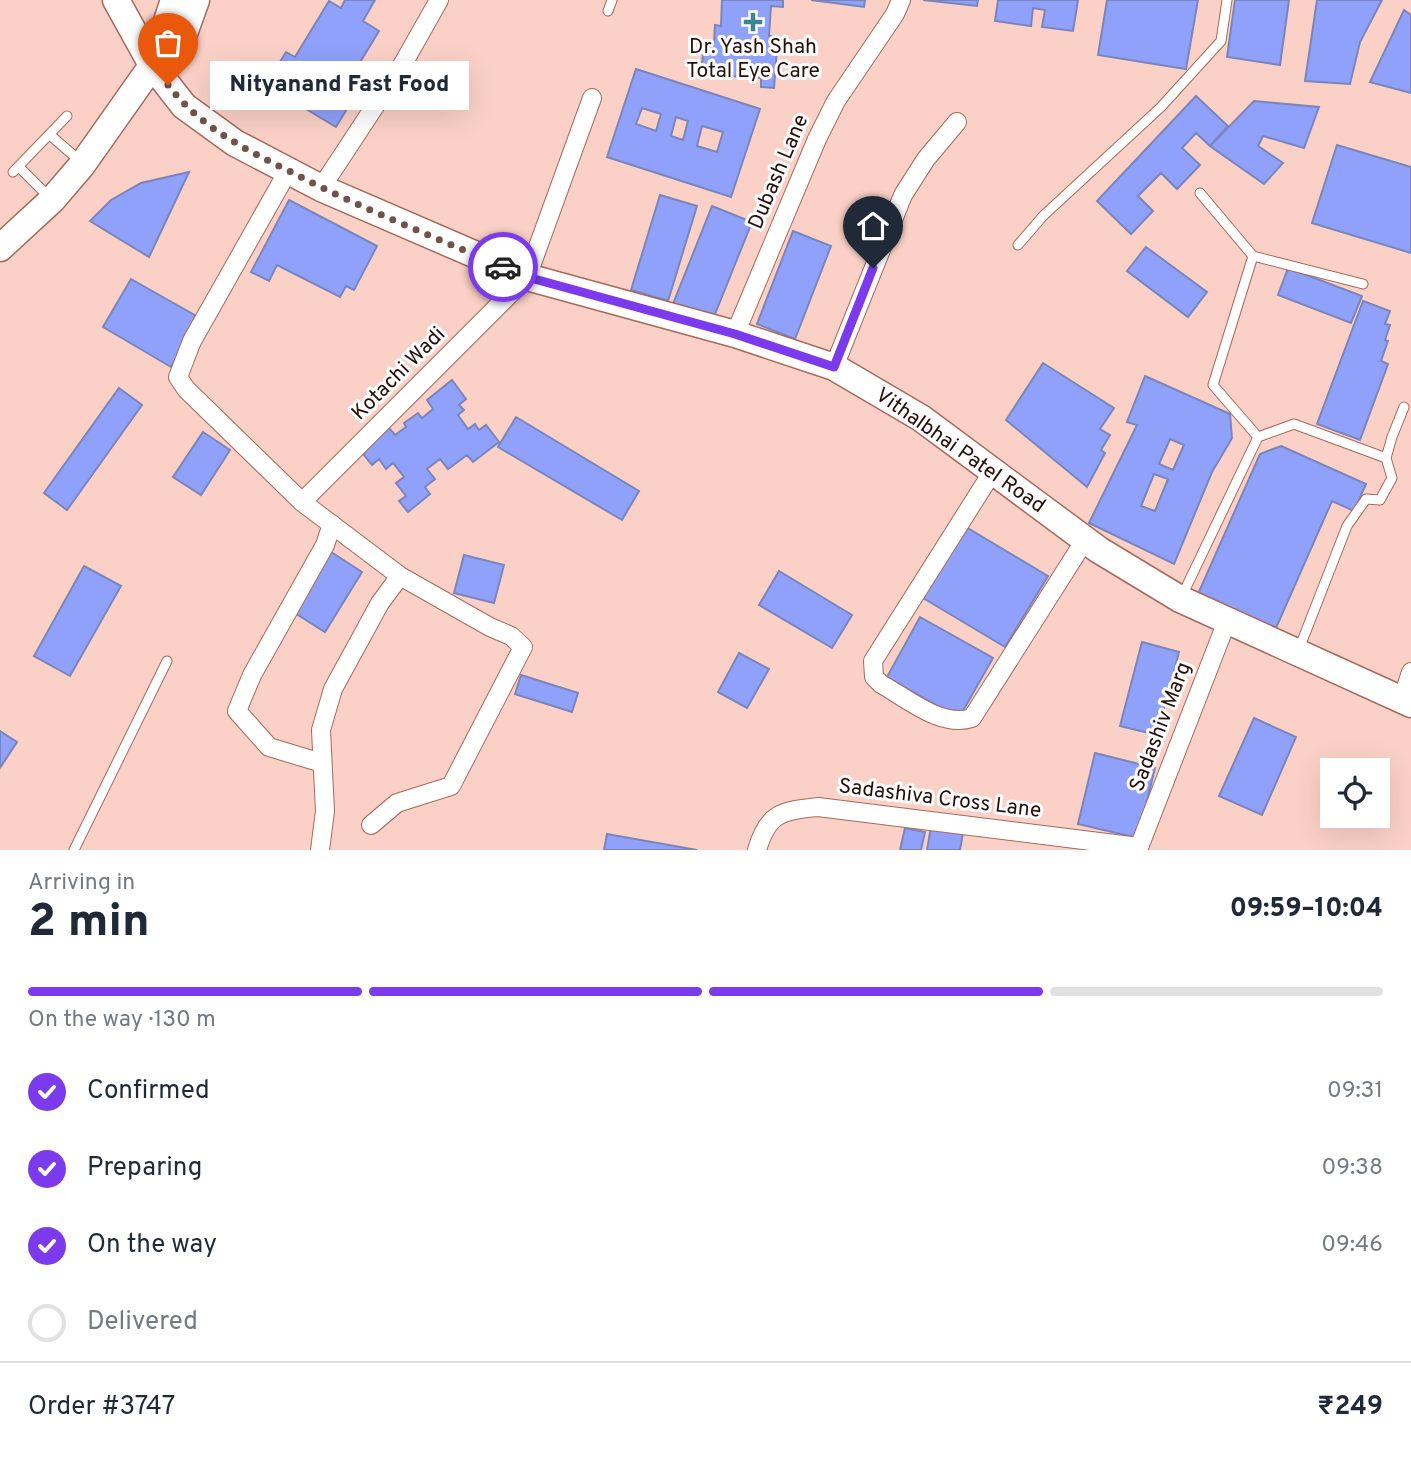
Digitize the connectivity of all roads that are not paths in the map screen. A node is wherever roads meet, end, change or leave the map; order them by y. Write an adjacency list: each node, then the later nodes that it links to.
1 (117, 0): 9 (main road, Vithalbhai Patel Road)
2 (174, 0): 9 (main road)
3 (196, 0): 9 (main road)
4 (439, 0): 16 (street)
5 (612, 0): 8 (lane)
6 (901, 0): 24 (street, Dubash Lane)
7 (1227, 0): 19 (lane)
8 (608, 11)
9 (157, 59): 14 (main road); 15 (main road, Vithalbhai Patel Road)
10 (592, 98): 22 (street)
11 (67, 116): 13 (lane)
12 (957, 122): 25 (street)
13 (50, 135): 14 (lane); 18 (lane)
14 (83, 164): 18 (main road)
15 (288, 171): 16 (main road, Vithalbhai Patel Road); 30 (street)
16 (321, 188): 22 (main road, Vithalbhai Patel Road)
17 (1200, 193): 21 (lane)
18 (52, 200): 20 (main road)
19 (1018, 245)
20 (0, 248)
21 (1253, 256): 23 (lane); 27 (lane)
22 (527, 277): 24 (main road, Vithalbhai Patel Road); 30 (street, Kotachi Wadi)
23 (1363, 284)
24 (735, 334): 25 (main road, Vithalbhai Patel Road)
25 (834, 367): 29 (main road, Vithalbhai Patel Road)
26 (1404, 407): 28 (lane)
27 (1258, 437): 28 (lane); 34 (lane)
28 (1386, 458): 36 (lane)
29 (993, 471): 32 (main road, Vithalbhai Patel Road); 32 (street)
30 (302, 502): 31 (street)
31 (332, 524): 33 (street); 40 (street)
32 (1085, 540): 34 (main road, Vithalbhai Patel Road)
33 (400, 576): 40 (street); 41 (street)
34 (1180, 599): 35 (main road, Vithalbhai Patel Road)
35 (1227, 621): 36 (main road, Vithalbhai Patel Road); 42 (street, Sadashiv Marg)
36 (1297, 653): 39 (main road, Vithalbhai Patel Road)
37 (167, 661): 43 (lane)
38 (1411, 672): 39 (street)
39 (1406, 702)
40 (322, 763): 44 (street)
41 (370, 825)
42 (1138, 848): 45 (street, Sadashiva Cross Lane)
43 (74, 850)
44 (320, 850)
45 (757, 850)

